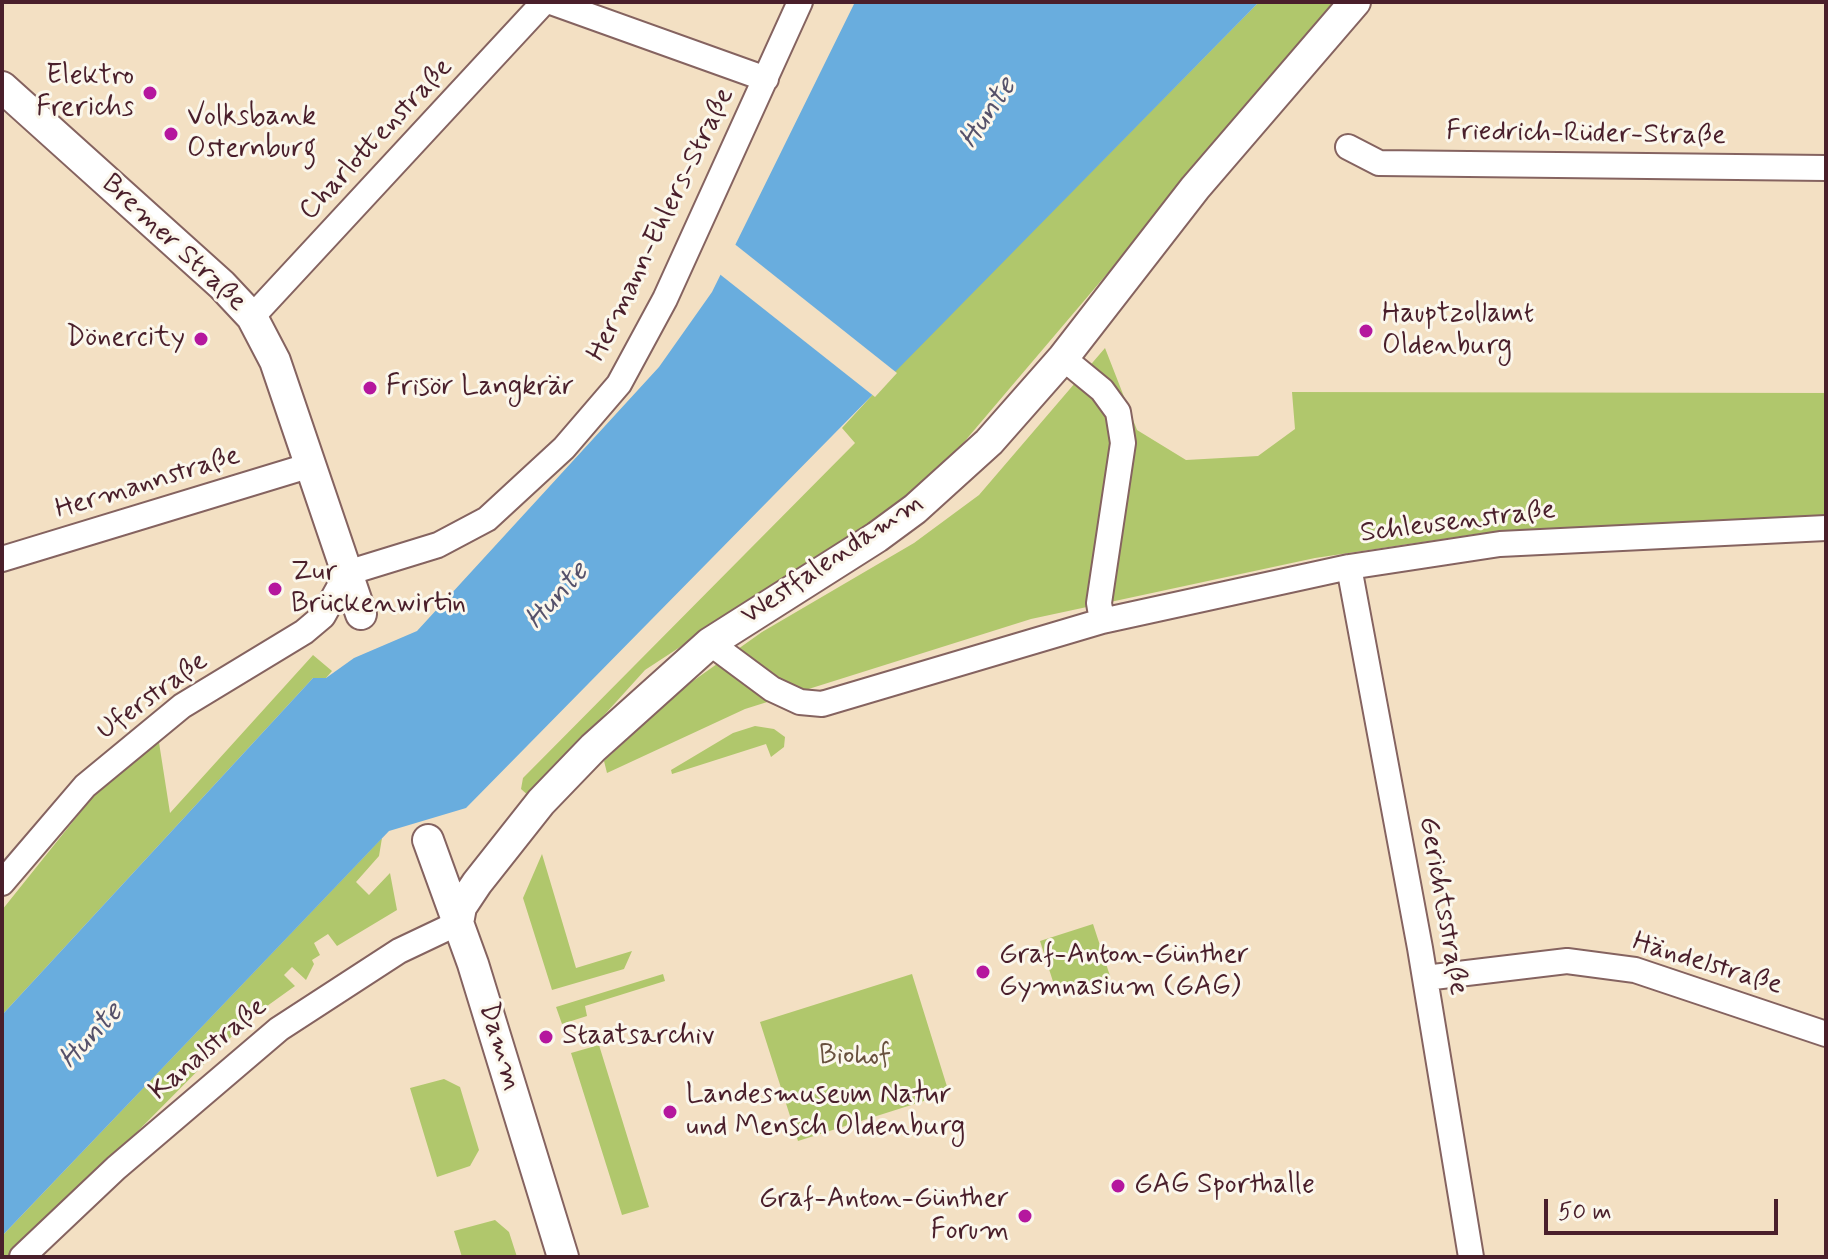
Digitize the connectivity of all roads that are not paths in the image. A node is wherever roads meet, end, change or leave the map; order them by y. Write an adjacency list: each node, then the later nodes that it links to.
1 (544, 2): 9 (street, Charlottenstraße)
2 (551, 2): 5 (street)
3 (800, 2): 5 (street, Hermann-Ehlers-Straße)
4 (1355, 2): 10 (street, Westfalendamm)
5 (766, 79): 15 (street, Hermann-Ehlers-Straße)
6 (2, 87): 9 (street, Bremer Straße)
7 (1348, 147): 8 (street, Friedrich-Rüder-Straße)
8 (1826, 168)
9 (252, 317): 11 (street, Bremer Straße)
10 (1063, 358): 17 (street); 18 (street, Westfalendamm)
11 (311, 465): 13 (street, Hermannstraße); 15 (street, Bremer Straße)
12 (1826, 528): 14 (street, Schleusenstraße)
13 (2, 559)
14 (1349, 567): 17 (street, Schleusenstraße); 22 (street, Gerichtsstraße)
15 (347, 573): 16 (street, Bremer Straße); 20 (street, Uferstraße)
16 (361, 614)
17 (1102, 621): 18 (street, Schleusenstraße)
18 (710, 643): 21 (street, Westfalendamm)
19 (428, 840): 21 (street, Damm)
20 (2, 883)
21 (458, 923): 24 (street, Kanalstraße); 25 (street, Damm)
22 (1425, 978): 23 (street, Händelstraße); 26 (street, Gerichtsstraße)
23 (1826, 1034)
24 (22, 1257)
25 (563, 1257)
26 (1471, 1257)

